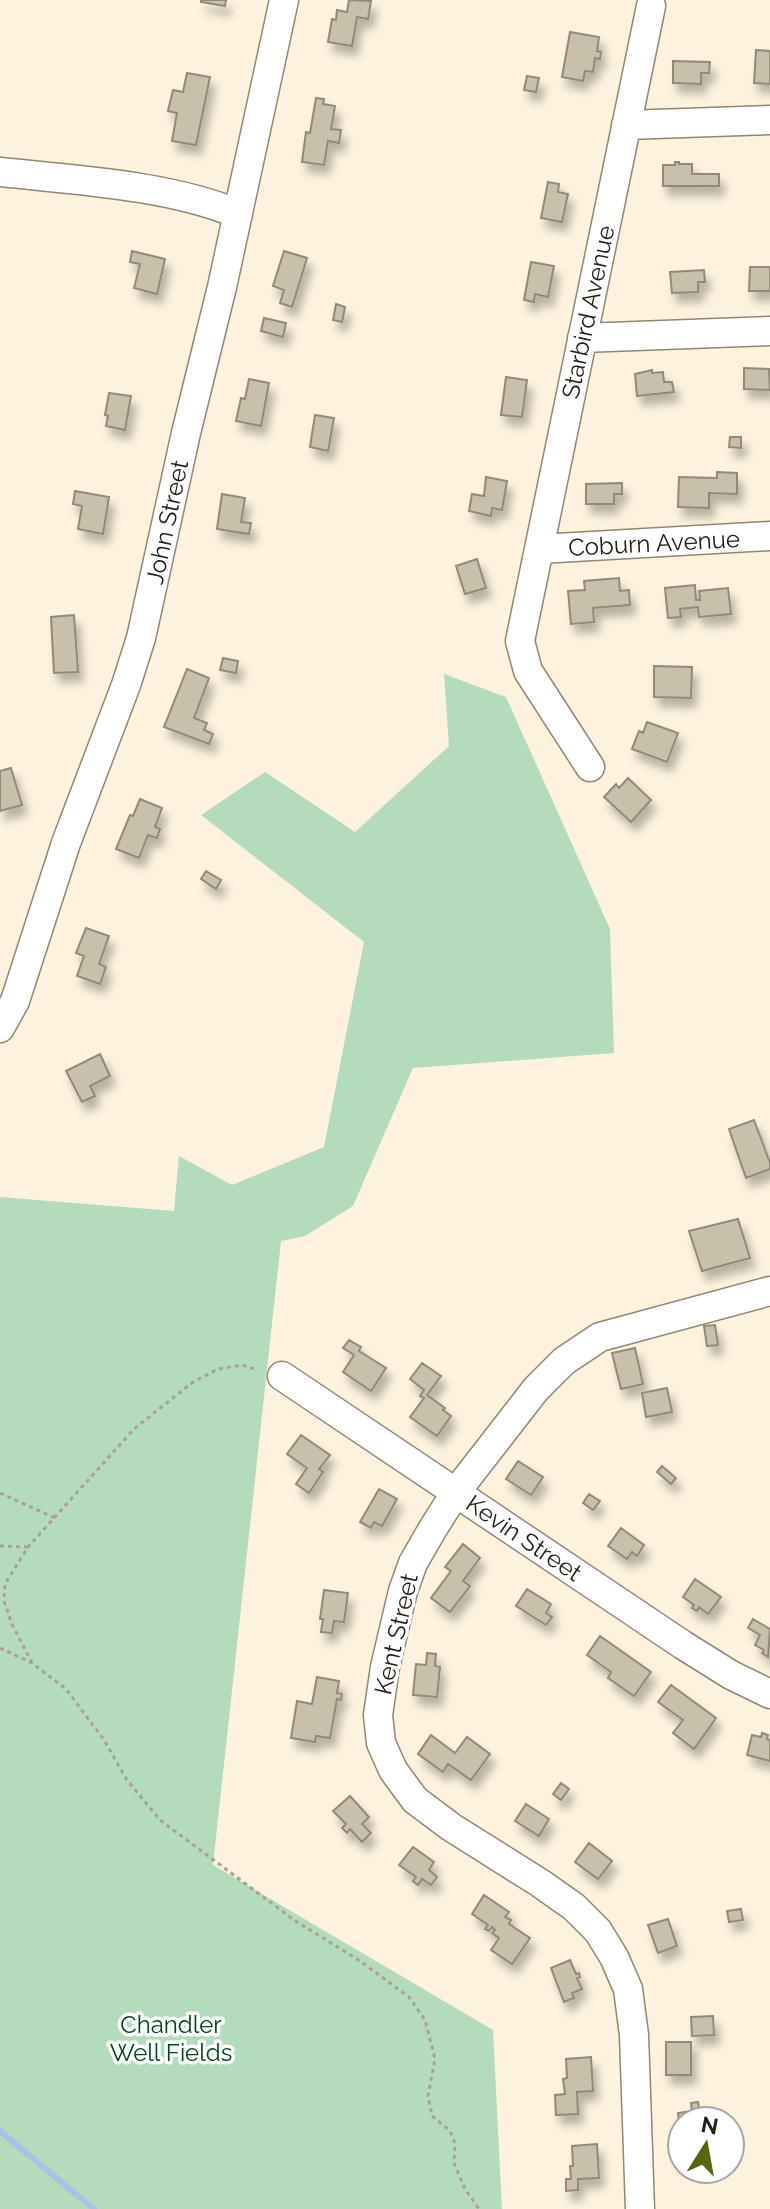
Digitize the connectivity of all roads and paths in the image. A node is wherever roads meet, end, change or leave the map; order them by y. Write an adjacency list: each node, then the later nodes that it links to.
1 (284, 0): 6 (street, John Street)
2 (651, 6): 4 (street, Starbird Avenue)
3 (770, 120): 4 (street)
4 (626, 125): 8 (street, Starbird Avenue)
5 (0, 172): 6 (street)
6 (238, 214): 12 (street, John Street)
7 (770, 331): 8 (street)
8 (582, 338): 10 (street, Starbird Avenue)
9 (770, 536): 10 (street, Coburn Avenue)
10 (539, 549): 11 (street, Starbird Avenue)
11 (590, 767)
12 (0, 1028)
13 (770, 1291): 15 (street, Kent Street)
14 (282, 1376): 15 (street, Kevin Street); 17 (path)
15 (456, 1492): 22 (street, Kevin Street); 24 (street, Kent Street)
16 (0, 1493): 17 (path)
17 (55, 1518): 19 (path)
18 (0, 1546): 19 (path)
19 (28, 1547): 21 (path)
20 (0, 1648): 21 (path)
21 (32, 1663): 23 (path)
22 (770, 1694)
23 (479, 2209)
24 (640, 2209)

